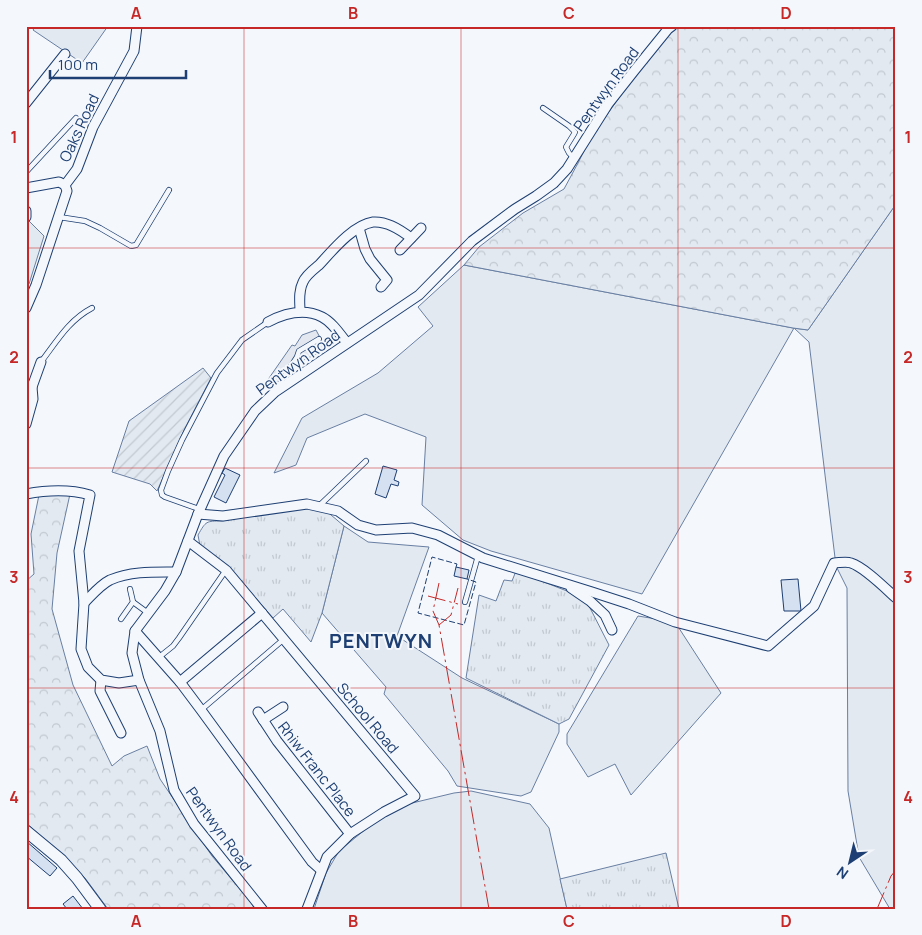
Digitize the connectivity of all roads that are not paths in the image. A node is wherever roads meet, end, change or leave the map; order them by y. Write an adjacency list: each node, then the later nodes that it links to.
1 (137, 26): 9 (street, Oaks Road)
2 (672, 26): 7 (street, Pentwyn Road)
3 (65, 54): 4 (street)
4 (26, 103)
5 (543, 108): 7 (lane)
6 (76, 118): 8 (lane)
7 (574, 158): 25 (street, Pentwyn Road)
8 (26, 172)
9 (65, 185): 10 (street); 14 (street)
10 (26, 188)
11 (169, 190): 14 (lane)
12 (26, 211): 13 (street)
13 (26, 216)
14 (58, 216): 20 (street)
15 (359, 228): 17 (street); 19 (street); 22 (street)
16 (421, 228): 17 (street)
17 (411, 238): 18 (street)
18 (400, 250)
19 (382, 287)
20 (26, 308)
21 (92, 308): 26 (lane)
22 (300, 312): 23 (street); 25 (street)
23 (268, 322): 33 (lane)
24 (319, 339): 28 (lane)
25 (347, 343): 28 (street, Pentwyn Road)
26 (42, 362): 27 (street)
27 (29, 386): 29 (street)
28 (275, 392): 33 (street, Pentwyn Road)
29 (26, 424)
30 (366, 460): 32 (lane)
31 (26, 494): 43 (street)
32 (318, 507): 33 (street); 35 (street)
33 (199, 512): 34 (street, Pentwyn Road)
34 (188, 540): 36 (street, School Road); 38 (street, Pentwyn Road)
35 (478, 556): 37 (street); 42 (lane)
36 (226, 570): 45 (street, School Road); 50 (lane)
37 (526, 571): 40 (street); 47 (street)
38 (176, 572): 43 (street); 44 (street, Pentwyn Road)
39 (130, 589): 41 (lane)
40 (896, 598)
41 (133, 602): 44 (lane); 46 (lane)
42 (465, 602)
43 (84, 603): 51 (street)
44 (148, 613): 48 (street, Pentwyn Road)
45 (262, 613): 49 (street, School Road); 53 (street)
46 (121, 619)
47 (612, 630)
48 (135, 631): 50 (street); 52 (street, Pentwyn Road)
49 (284, 639): 55 (lane); 58 (street, School Road)
50 (158, 658): 53 (street)
51 (101, 680): 52 (street); 56 (street)
52 (138, 680): 61 (street, Pentwyn Road)
53 (180, 682): 55 (street)
54 (283, 707): 58 (street, Rhiw Franc Place)
55 (201, 710): 59 (street)
56 (120, 733)
57 (26, 831): 60 (main road)
58 (350, 834): 59 (street, School Road)
59 (321, 870): 62 (street, School Road)
60 (100, 909)
61 (262, 909)
62 (307, 909)

